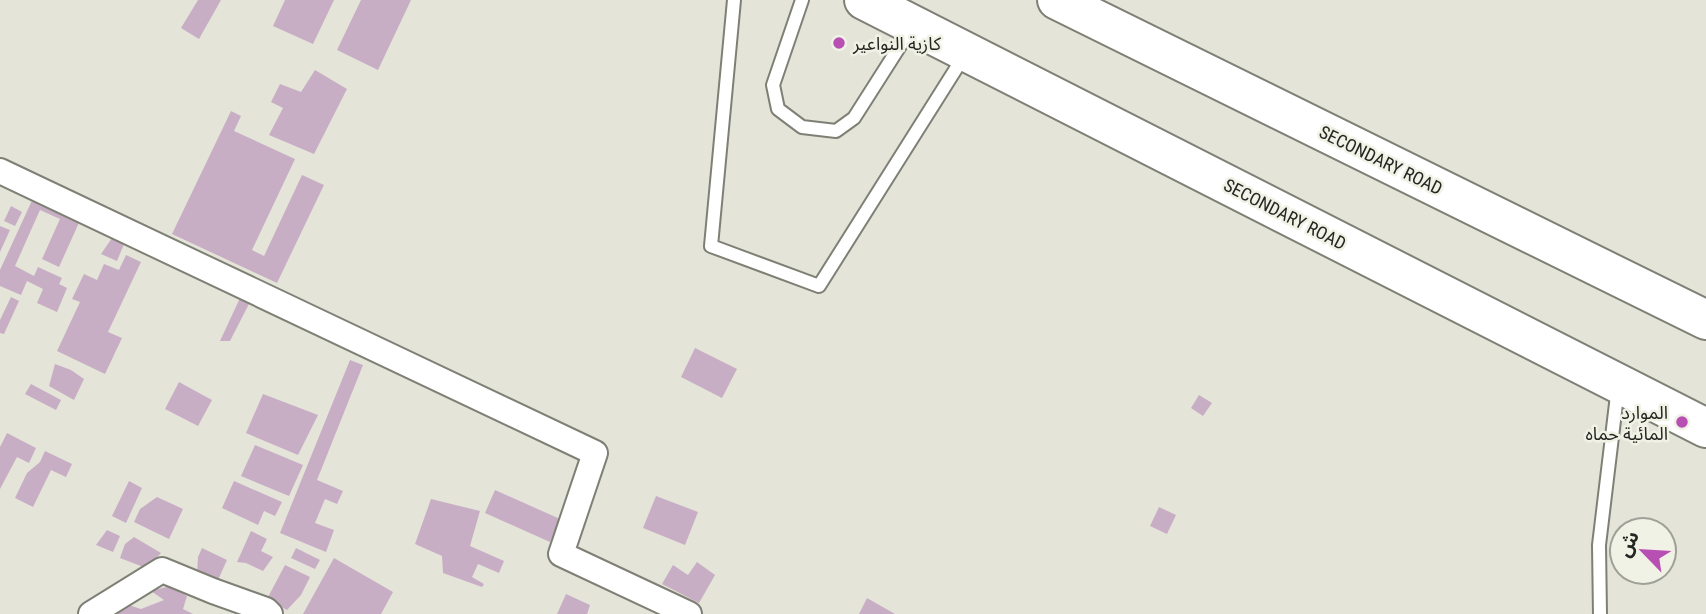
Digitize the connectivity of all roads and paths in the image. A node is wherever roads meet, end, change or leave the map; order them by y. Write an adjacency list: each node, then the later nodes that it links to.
1 (734, 0): 6 (lane)
2 (802, 0): 5 (lane)
3 (864, 0): 5 (main road, SECONDARY ROAD)
4 (1056, 0): 8 (main road, SECONDARY ROAD)
5 (913, 25): 6 (main road, SECONDARY ROAD)
6 (966, 52): 9 (main road, SECONDARY ROAD)
7 (0, 171): 13 (street)
8 (1706, 320)
9 (1618, 383): 10 (main road, SECONDARY ROAD); 14 (lane)
10 (1706, 428)
11 (91, 614): 12 (street)
12 (270, 614)
13 (689, 614)
14 (1600, 614)

